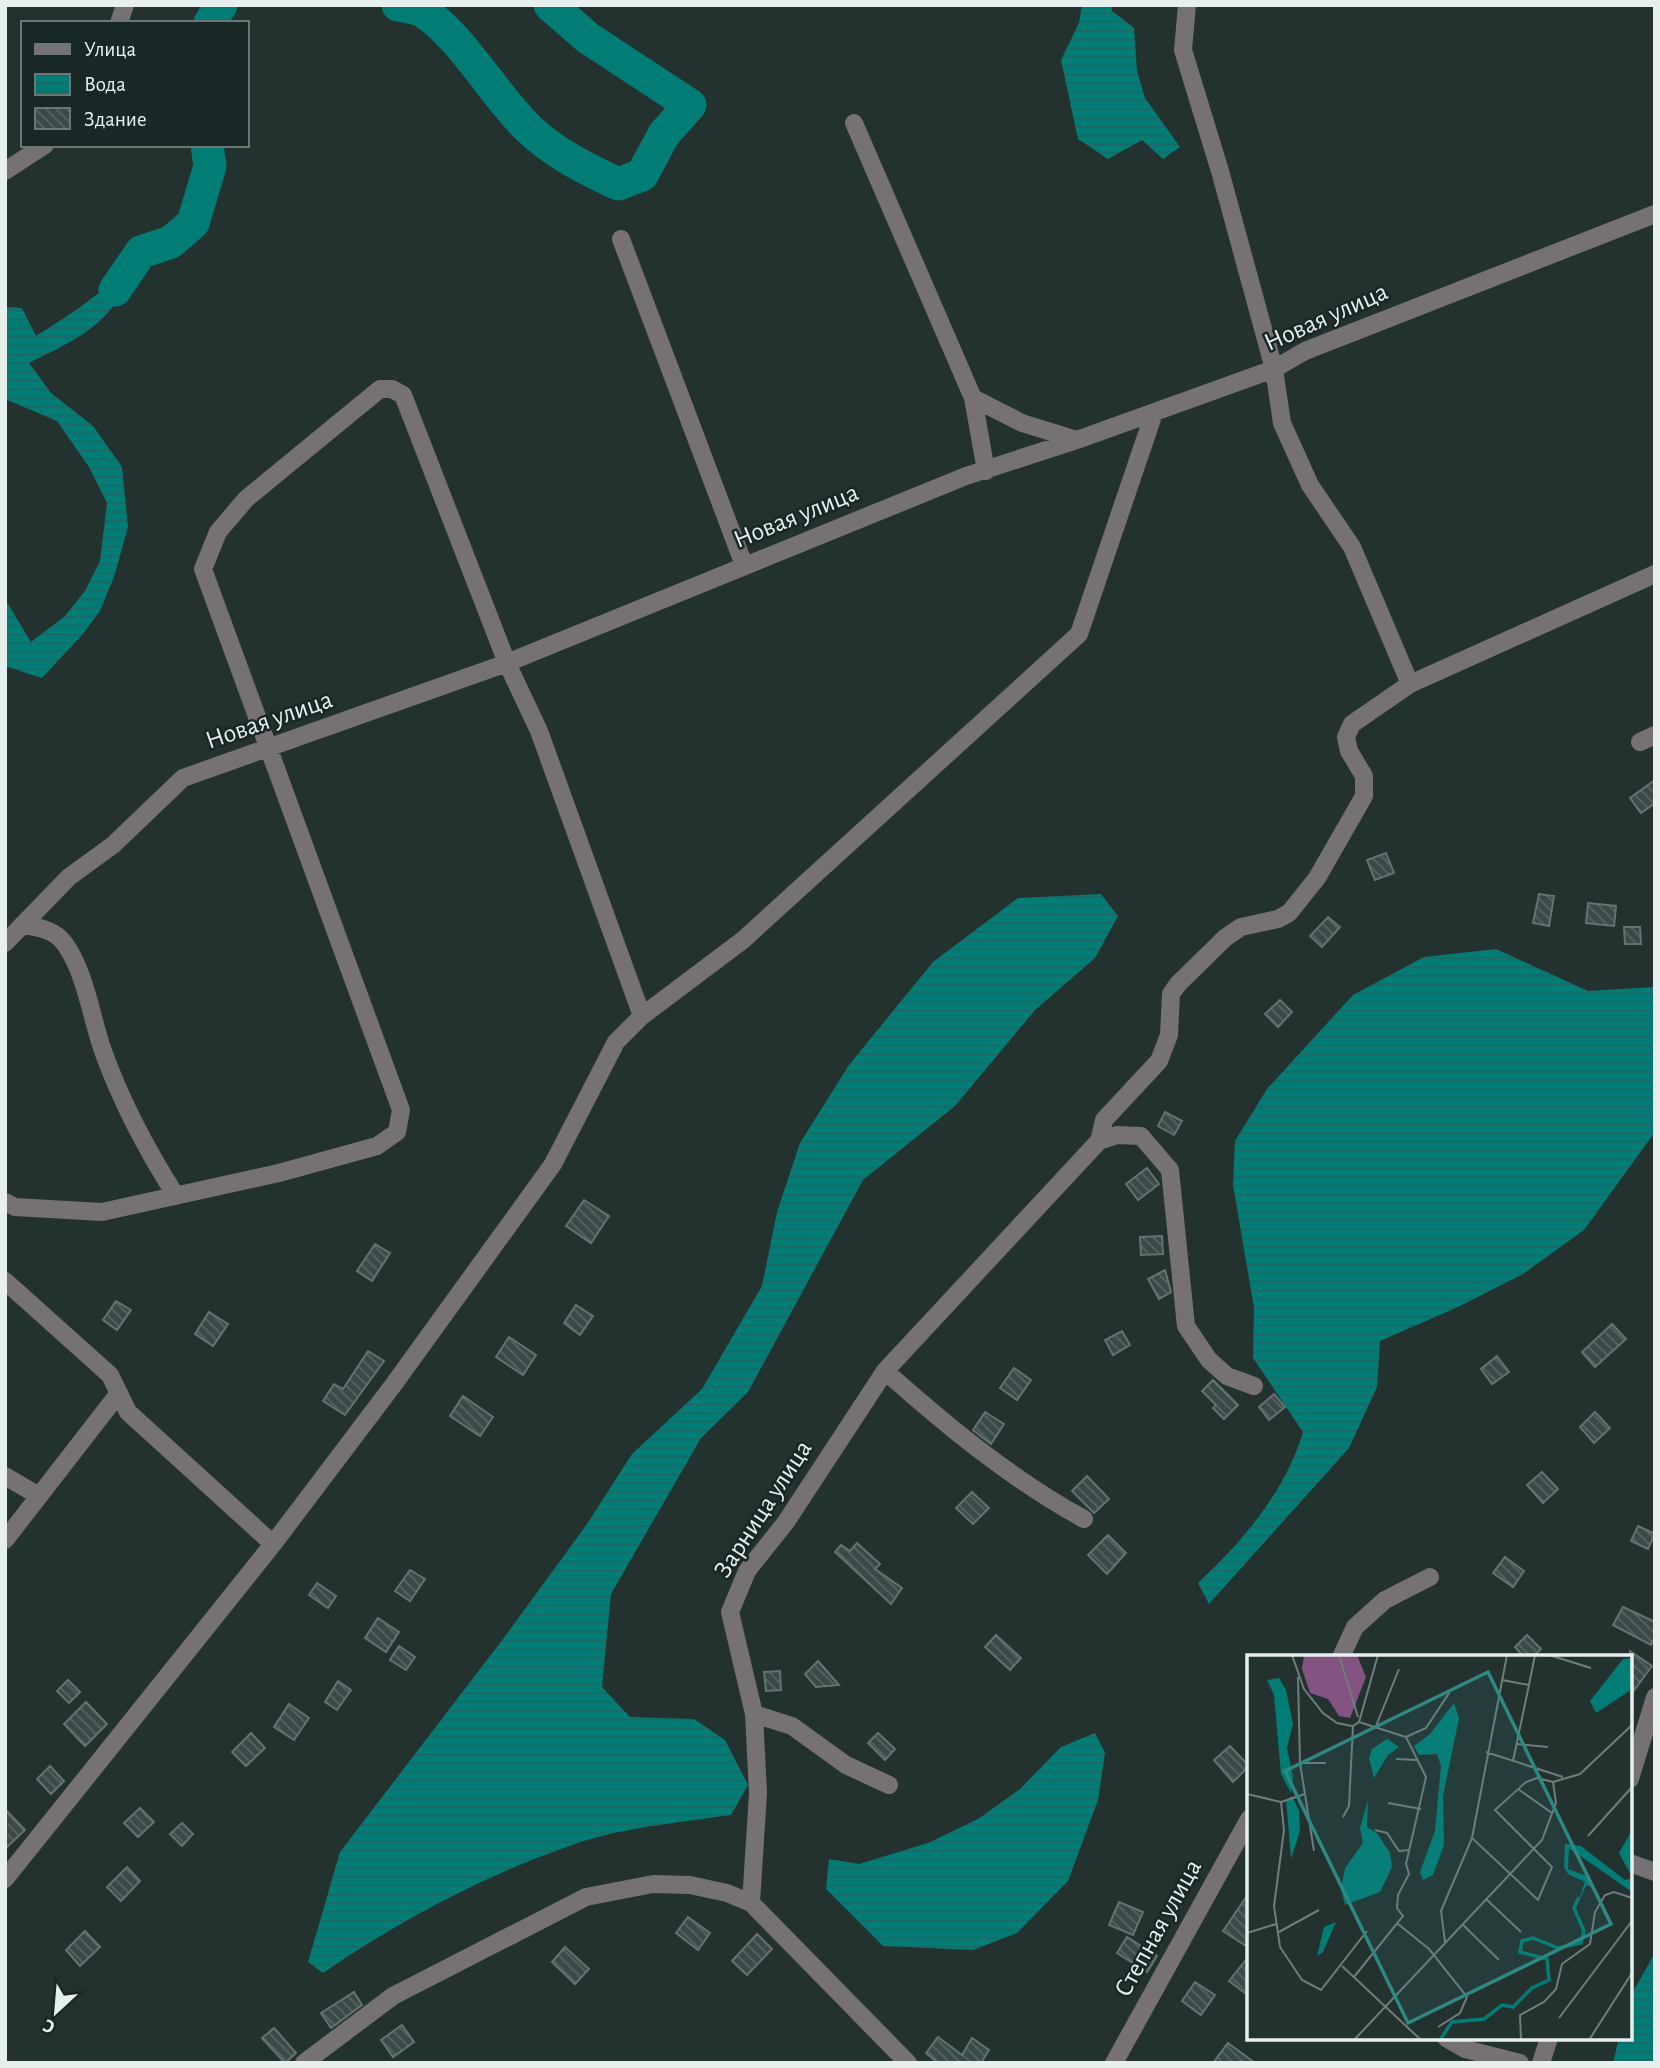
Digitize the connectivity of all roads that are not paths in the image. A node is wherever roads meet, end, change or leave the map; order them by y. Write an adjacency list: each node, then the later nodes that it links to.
1 (1186, 5): 7 (street)
2 (854, 123): 8 (street)
3 (42, 147): 4 (street)
4 (5, 171)
5 (1655, 214): 7 (street, Новая улица)
6 (621, 239): 12 (street)
7 (1274, 369): 9 (street, Новая улица); 15 (street)
8 (973, 398): 10 (street); 11 (street)
9 (1154, 413): 10 (street, Новая улица); 19 (street)
10 (1077, 440): 11 (street, Новая улица)
11 (986, 471): 12 (street, Новая улица)
12 (744, 565): 14 (street, Новая улица)
13 (1655, 574): 15 (street, Зарница улица)
14 (507, 663): 16 (street, Новая улица); 16 (street); 19 (street)
15 (1410, 684): 20 (street, Зарница улица)
16 (270, 747): 17 (street, Новая улица); 21 (street)
17 (22, 925): 18 (street, Новая улица); 21 (street)
18 (5, 943)
19 (642, 1016): 31 (street)
20 (1099, 1141): 24 (street, Зарница улица); 25 (street)
21 (176, 1196): 22 (street)
22 (5, 1202)
23 (5, 1281): 26 (street)
24 (885, 1371): 29 (street); 35 (street, Зарница улица)
25 (1254, 1386)
26 (119, 1393): 28 (street); 31 (street)
27 (5, 1476): 28 (street)
28 (39, 1496): 30 (street)
29 (1084, 1519)
30 (5, 1540)
31 (274, 1544): 41 (street)
32 (1430, 1577): 33 (street)
33 (1342, 1655)
34 (1655, 1697): 36 (street)
35 (754, 1714): 37 (street); 42 (street, Зарница улица)
36 (1632, 1772)
37 (890, 1785)
38 (1247, 1823): 47 (street, Степная улица)
39 (1632, 1864): 40 (street)
40 (1655, 1872)
41 (5, 1879)
42 (751, 1903): 45 (street); 46 (street)
43 (1449, 2040): 48 (street)
44 (1548, 2040): 49 (street)
45 (304, 2063)
46 (908, 2063)
47 (1114, 2063)
48 (1520, 2063)
49 (1541, 2063)

